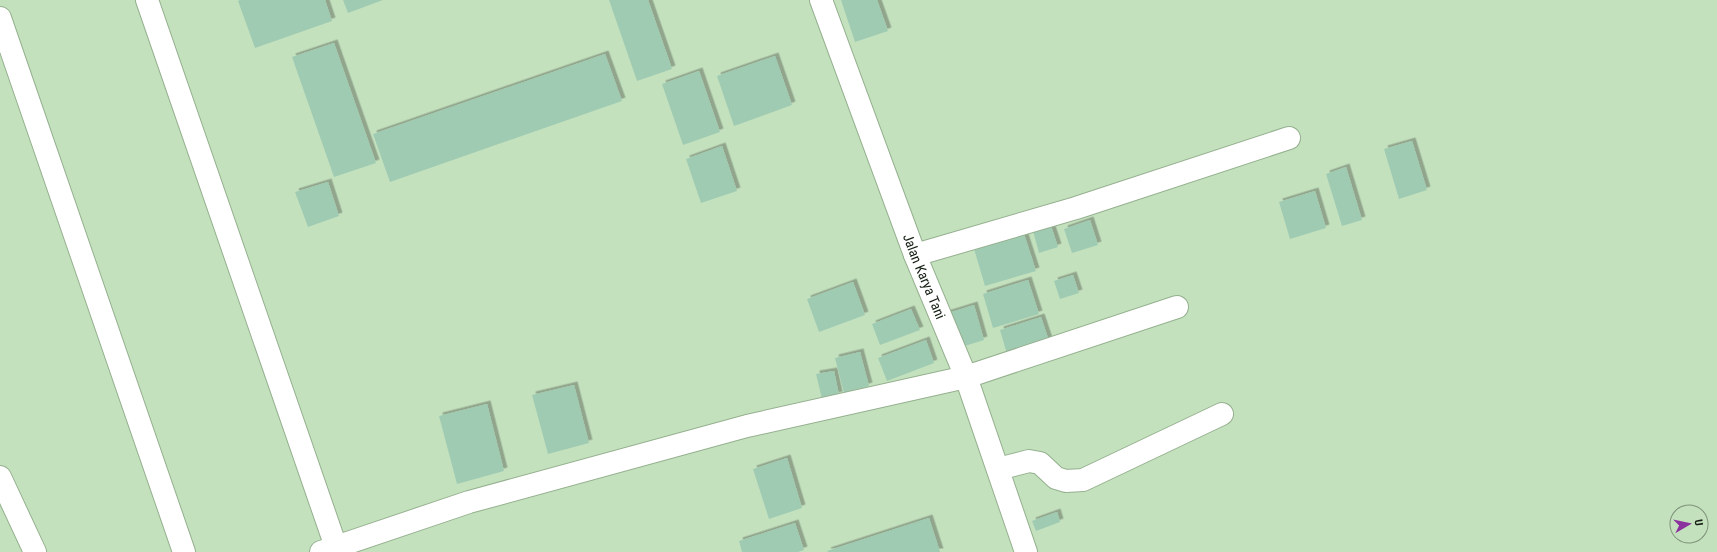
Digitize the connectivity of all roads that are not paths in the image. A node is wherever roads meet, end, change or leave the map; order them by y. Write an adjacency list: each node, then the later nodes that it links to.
1 (147, 0): 11 (street)
2 (821, 0): 5 (street, Jalan Karya Tani)
3 (0, 18): 13 (street)
4 (1289, 138): 5 (street)
5 (915, 255): 7 (street, Jalan Karya Tani)
6 (1177, 307): 7 (street)
7 (966, 377): 9 (street, Jalan Karya Tani); 11 (street)
8 (1222, 414): 9 (street)
9 (998, 469): 14 (street, Jalan Karya Tani)
10 (0, 477): 12 (street)
11 (328, 550)
12 (35, 552)
13 (184, 552)
14 (1026, 552)

